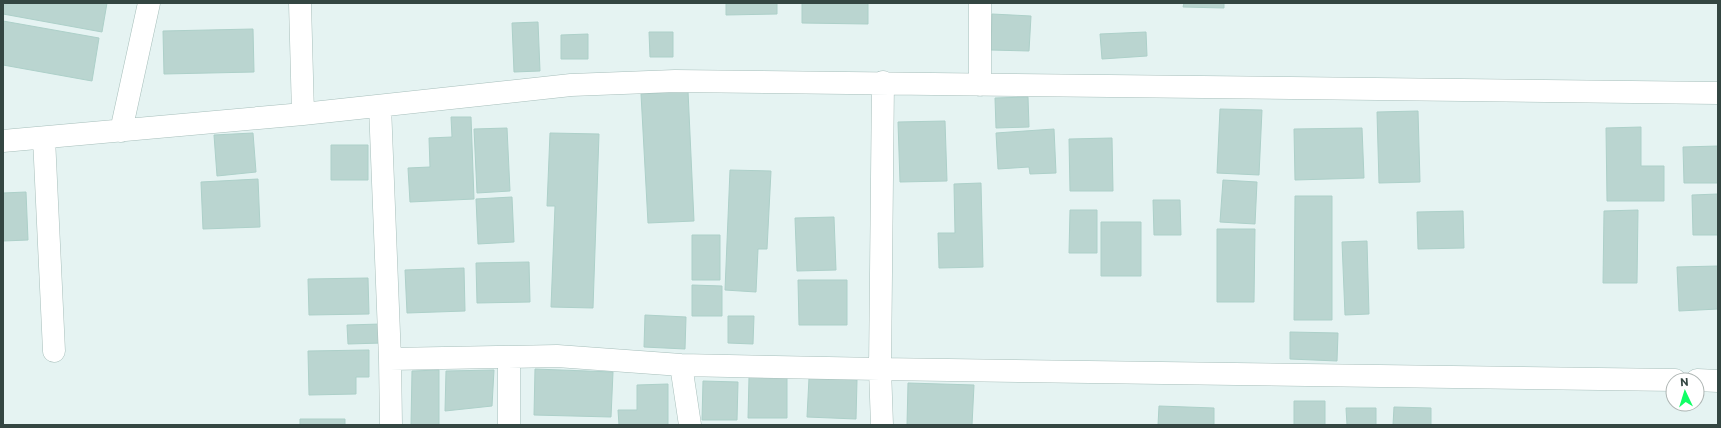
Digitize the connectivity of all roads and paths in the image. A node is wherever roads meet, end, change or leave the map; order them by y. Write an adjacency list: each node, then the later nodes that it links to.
1 (149, 3): 9 (street)
2 (300, 3): 8 (street)
3 (980, 3): 5 (street)
4 (883, 82): 5 (street); 7 (street); 16 (street)
5 (980, 84): 6 (street)
6 (1718, 93)
7 (380, 106): 8 (street); 14 (street)
8 (303, 114): 9 (street)
9 (122, 131): 10 (street)
10 (44, 138): 11 (street); 12 (street)
11 (3, 141)
12 (54, 351)
13 (509, 357): 14 (street); 15 (street); 21 (street)
14 (390, 359): 20 (street)
15 (681, 364): 16 (street); 22 (street)
16 (880, 369): 17 (street); 23 (street)
17 (1665, 380)
18 (1705, 380): 19 (street)
19 (1718, 381)
20 (391, 425)
21 (509, 425)
22 (690, 425)
23 (882, 425)

